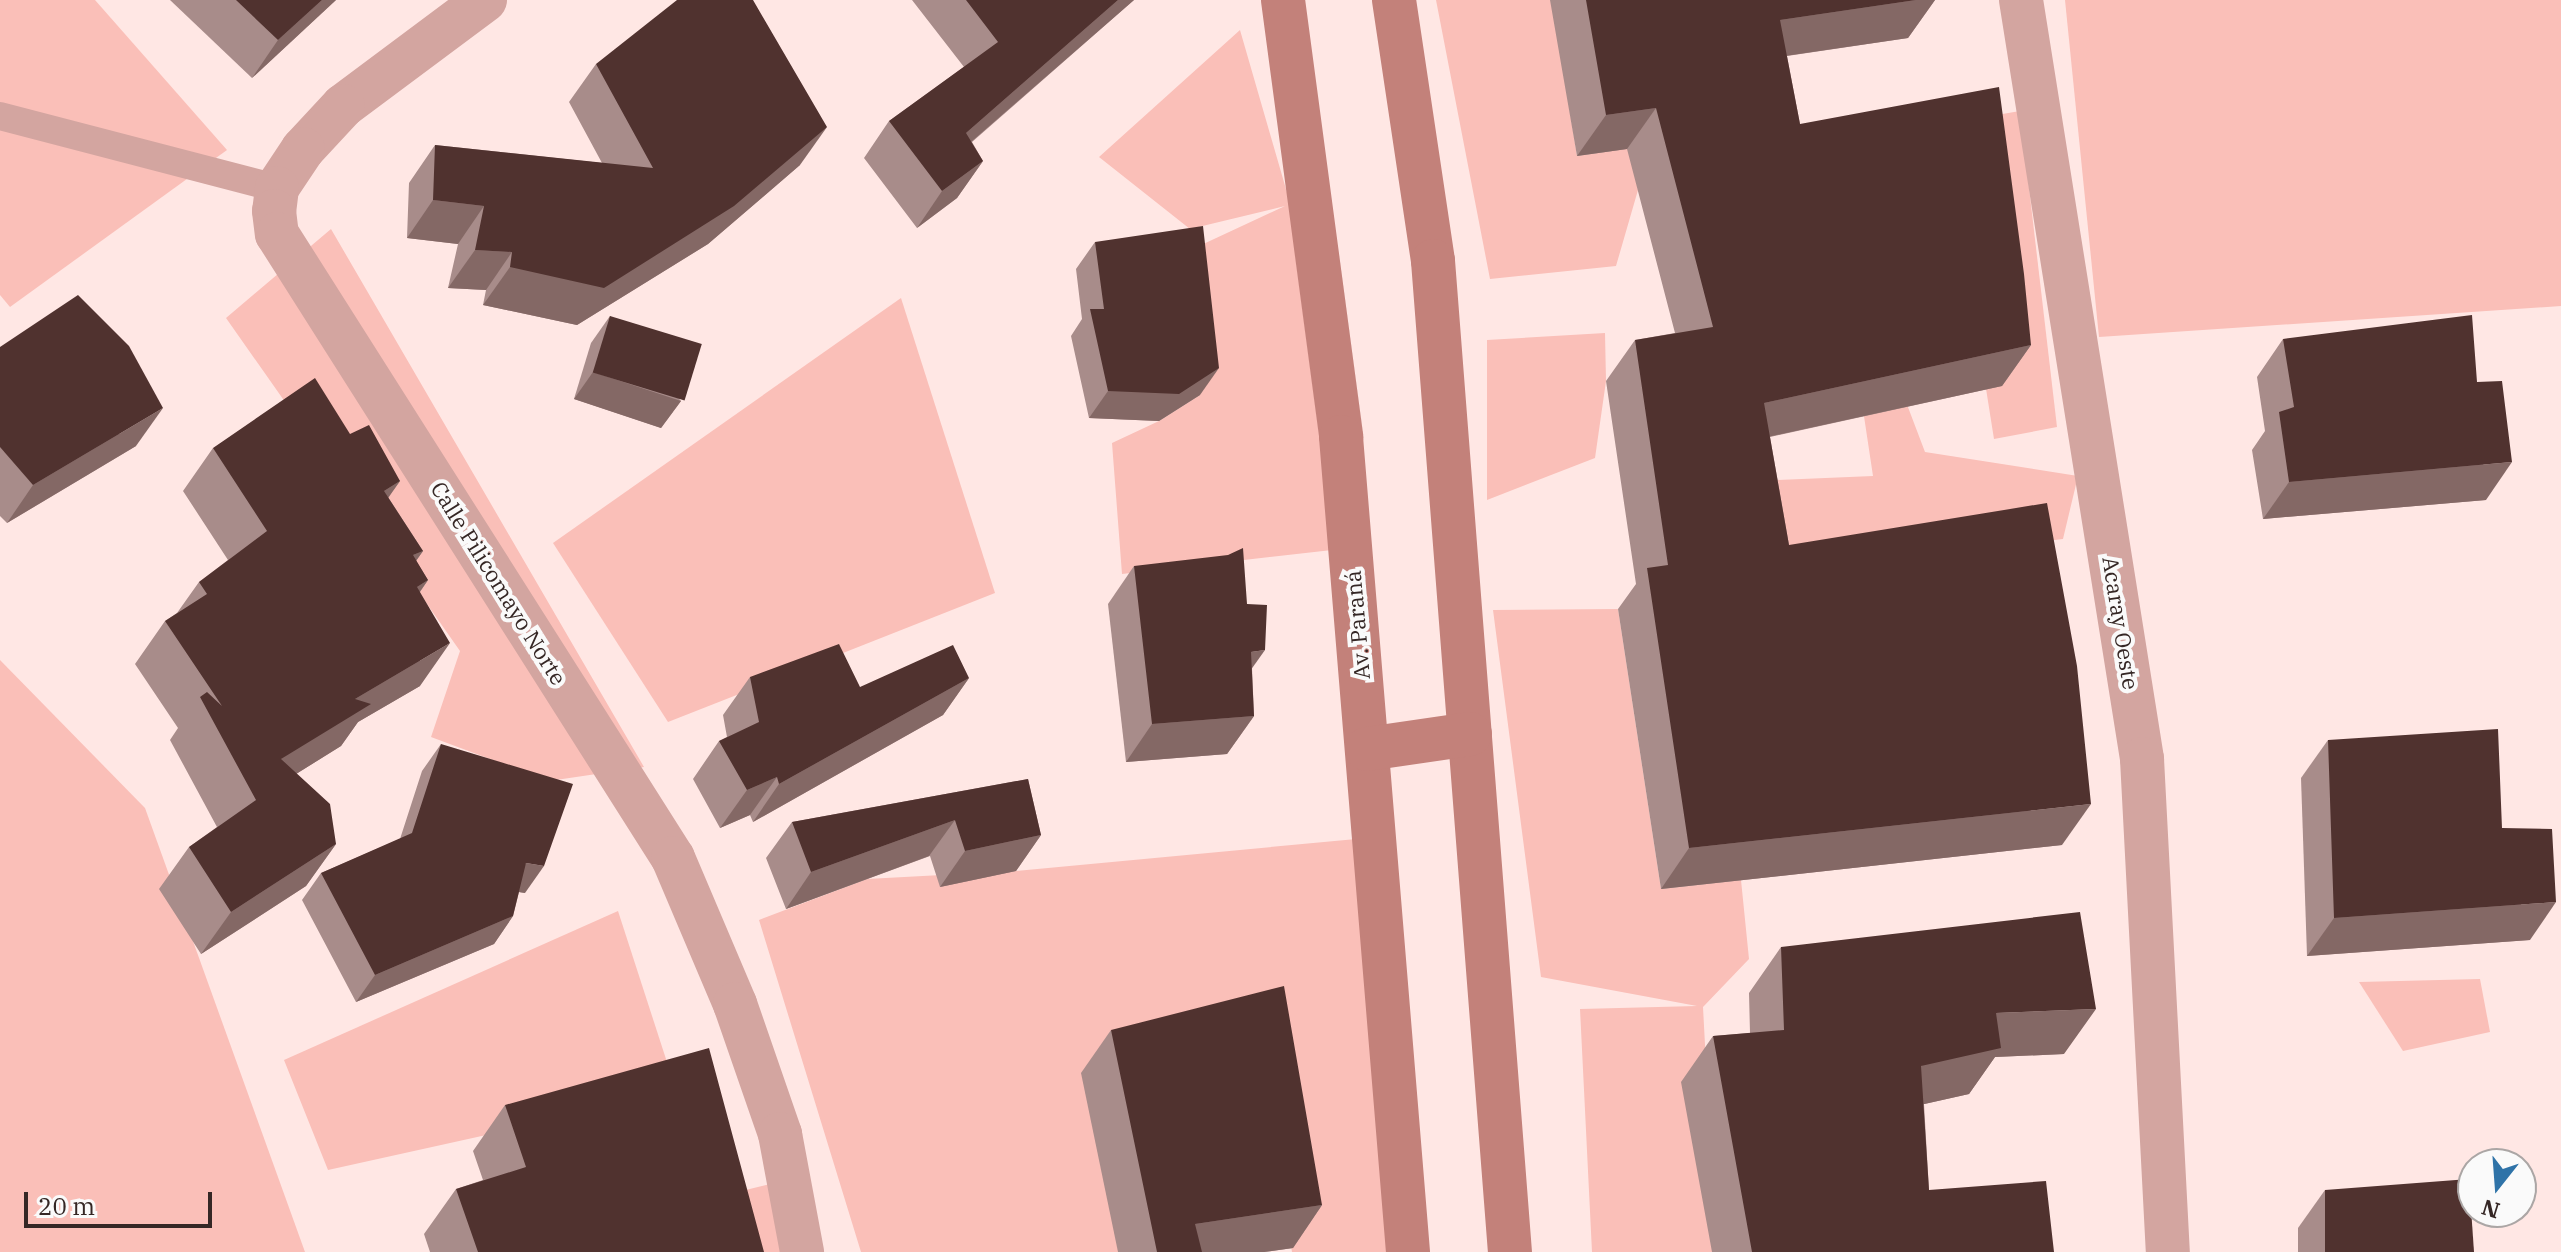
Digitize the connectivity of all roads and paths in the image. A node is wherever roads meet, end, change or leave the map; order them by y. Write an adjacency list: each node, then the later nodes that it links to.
1 (485, 0): 6 (street)
2 (1283, 0): 8 (street, Av. Paraná)
3 (1394, 0): 7 (street)
4 (2021, 0): 12 (street, Acaray Oeste)
5 (0, 116): 6 (lane)
6 (277, 188): 9 (street, Calle Pilicomayo Norte)
7 (1470, 734): 8 (street); 11 (street)
8 (1367, 749): 10 (street, Av. Paraná)
9 (802, 1252)
10 (1408, 1252)
11 (1510, 1252)
12 (2168, 1252)

